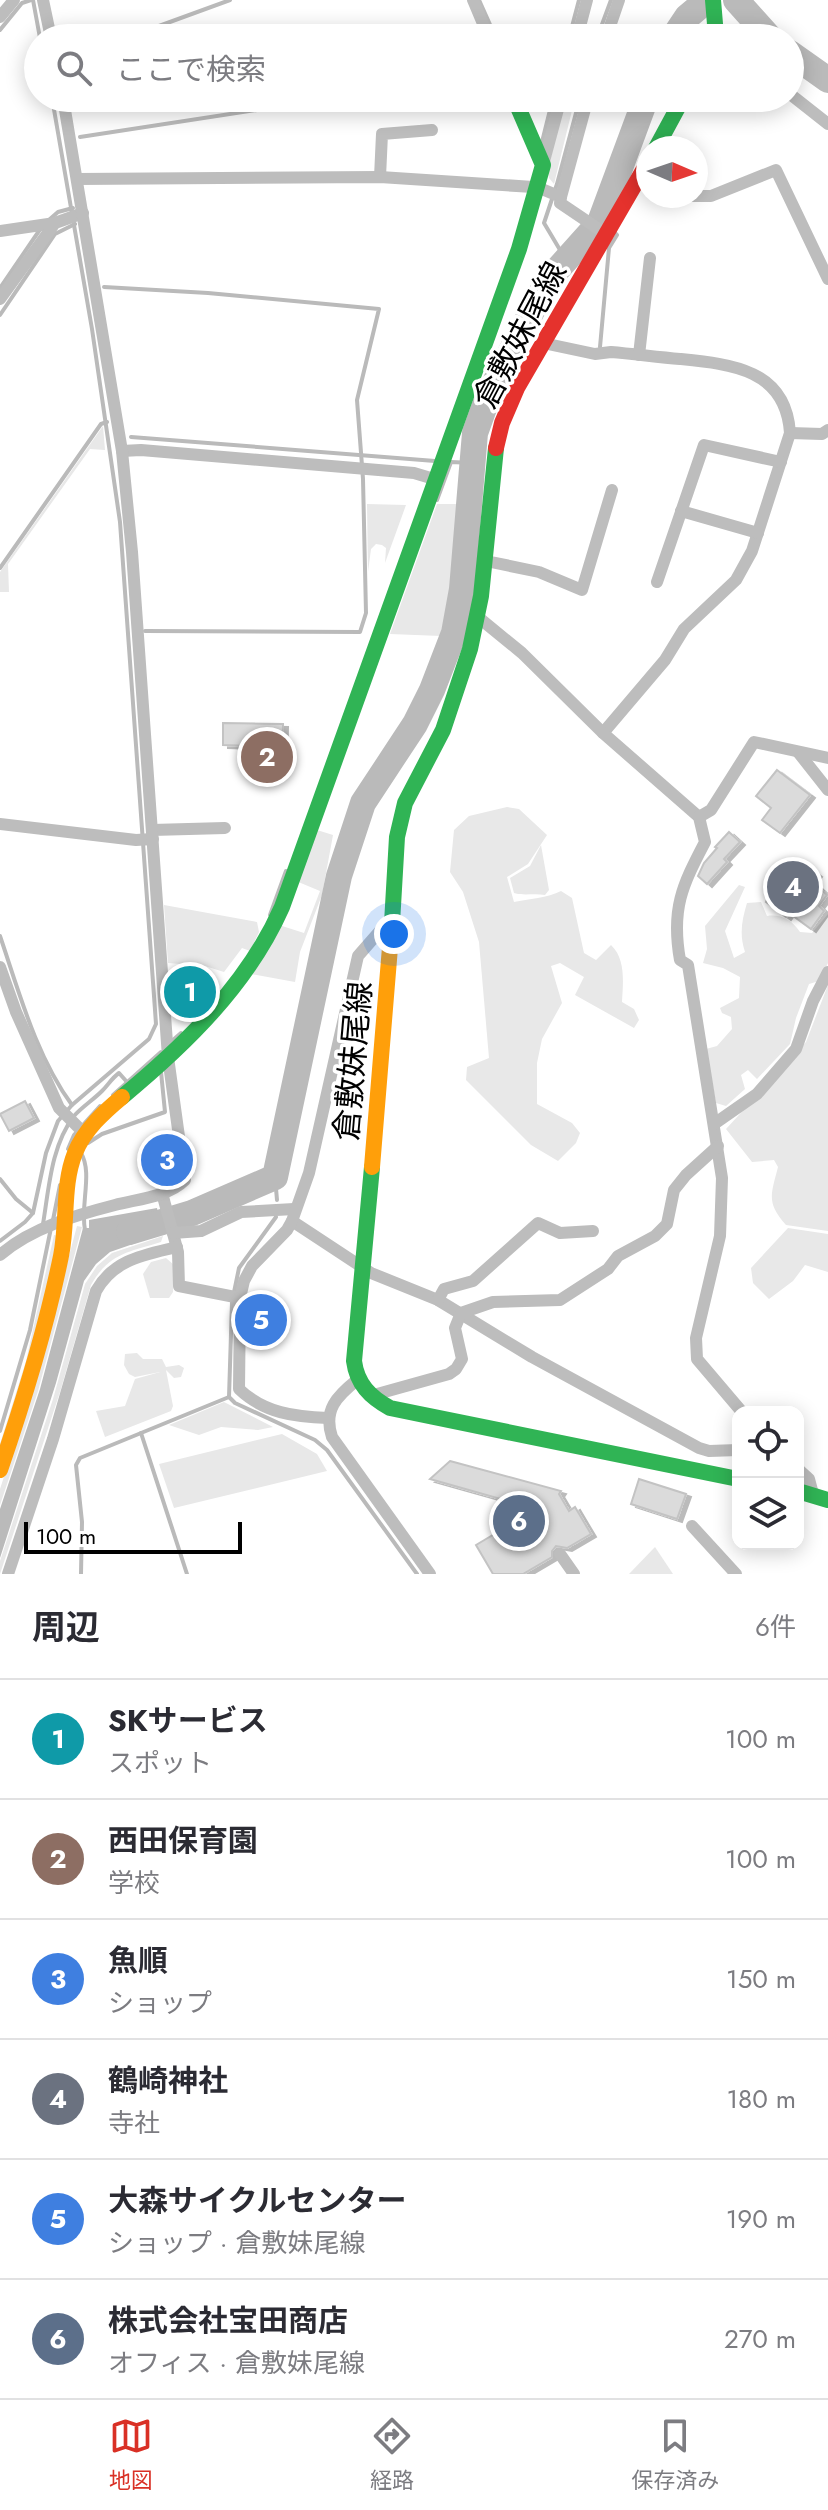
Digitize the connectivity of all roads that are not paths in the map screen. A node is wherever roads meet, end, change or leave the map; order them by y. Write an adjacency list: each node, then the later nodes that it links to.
1 (14, 0): 7 (street)
2 (43, 0): 8 (street)
3 (473, 0): 9 (street)
4 (587, 0): 10 (street)
5 (619, 0): 11 (street)
6 (714, 2): 12 (main road)
7 (0, 17)
8 (48, 24)
9 (483, 24)
10 (581, 24)
11 (611, 24)
12 (715, 24)
13 (804, 105): 19 (street)
14 (65, 112): 24 (street)
15 (520, 112): 22 (main road)
16 (556, 112): 22 (street)
17 (584, 112): 28 (street)
18 (675, 112): 21 (main road)
19 (828, 124)
20 (432, 130): 23 (street)
21 (662, 136)
22 (540, 157): 26 (main road)
23 (380, 177): 24 (street); 26 (street)
24 (77, 179): 29 (street)
25 (636, 185): 32 (main road, 倉敷妹尾線)
26 (535, 187): 28 (street); 42 (main road)
27 (708, 196): 34 (street)
28 (559, 197): 32 (street)
29 (76, 214): 30 (street); 40 (street)
30 (55, 223): 31 (street); 35 (street)
31 (0, 231)
32 (604, 232): 36 (main road, 倉敷妹尾線)
33 (650, 258): 37 (street)
34 (828, 279)
35 (0, 299)
36 (543, 343): 37 (street); 46 (main road, 倉敷妹尾線)
37 (639, 355): 39 (street)
38 (828, 430): 39 (street)
39 (790, 433): 41 (street)
40 (122, 451): 42 (street); 56 (street)
41 (781, 462): 44 (street); 45 (street)
42 (432, 478): 60 (main road)
43 (612, 490): 46 (street)
44 (681, 511): 45 (street); 47 (street)
45 (758, 533): 49 (street)
46 (486, 561): 48 (main road, 倉敷妹尾線)
47 (657, 582)
48 (478, 617): 49 (street); 57 (main road, 倉敷妹尾線)
49 (603, 733): 53 (street)
50 (798, 752): 51 (street); 52 (street); 53 (street)
51 (828, 758)
52 (828, 790)
53 (699, 817): 61 (street)
54 (0, 824): 56 (street)
55 (225, 828): 56 (street)
56 (152, 834): 60 (street)
57 (393, 916): 65 (street); 72 (main road, 倉敷妹尾線)
58 (0, 967): 62 (street)
59 (828, 972): 61 (street)
60 (162, 1063): 62 (main road); 64 (street)
61 (714, 1124): 63 (street)
62 (84, 1132): 66 (main road)
63 (718, 1146): 75 (street); 78 (street)
64 (162, 1193): 66 (street); 67 (street)
65 (293, 1215): 67 (street); 72 (street); 73 (street)
66 (68, 1220): 69 (street); 81 (main road)
67 (173, 1229): 70 (street)
68 (593, 1231): 74 (street)
69 (7, 1240): 71 (street)
70 (177, 1247): 73 (street); 87 (street)
71 (0, 1255)
72 (363, 1267): 74 (street); 76 (main road, 倉敷妹尾線)
73 (235, 1297): 79 (street)
74 (438, 1300): 75 (street)
75 (461, 1313): 77 (street); 80 (street)
76 (357, 1380): 77 (main road); 79 (street)
77 (370, 1396): 83 (main road)
78 (737, 1406)
79 (328, 1418): 88 (street)
80 (732, 1450)
81 (0, 1470)
82 (804, 1474): 84 (street)
83 (733, 1478)
84 (819, 1497)
85 (692, 1526): 90 (street)
86 (560, 1554): 89 (street)
87 (8, 1574)
88 (430, 1574)
89 (574, 1574)
90 (736, 1574)

